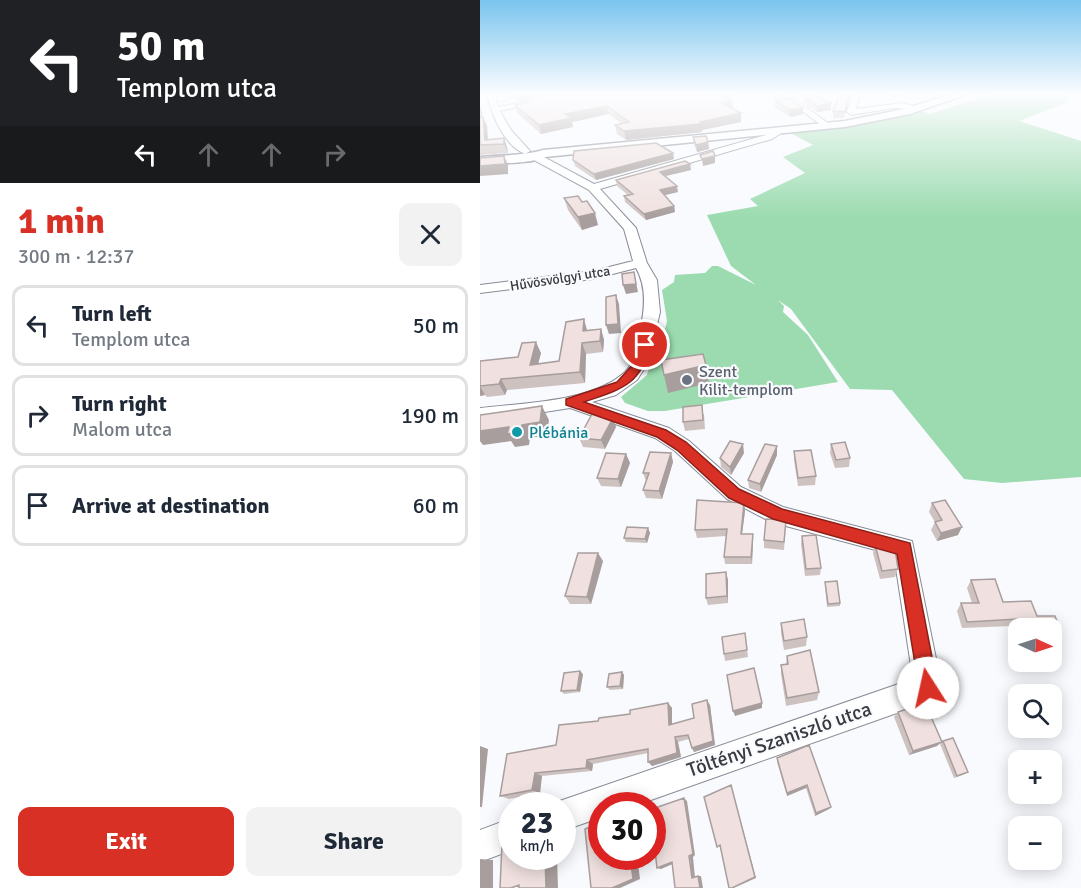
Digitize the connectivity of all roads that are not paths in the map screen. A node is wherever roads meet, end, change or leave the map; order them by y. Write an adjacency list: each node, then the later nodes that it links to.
1 (507, 134): 4 (street)
2 (754, 134): 5 (main road)
3 (774, 134): 7 (street)
4 (521, 154): 5 (main road); 6 (main road)
5 (540, 156): 7 (street)
6 (480, 161)
7 (593, 188): 8 (street)
8 (640, 263): 9 (street, Hűvösvölgyi utca); 10 (street)
9 (480, 290)
10 (571, 402): 11 (street); 12 (street, Töltényi Szaniszló utca)
11 (480, 415)
12 (576, 810)
13 (498, 839): 14 (street)
14 (480, 846)

